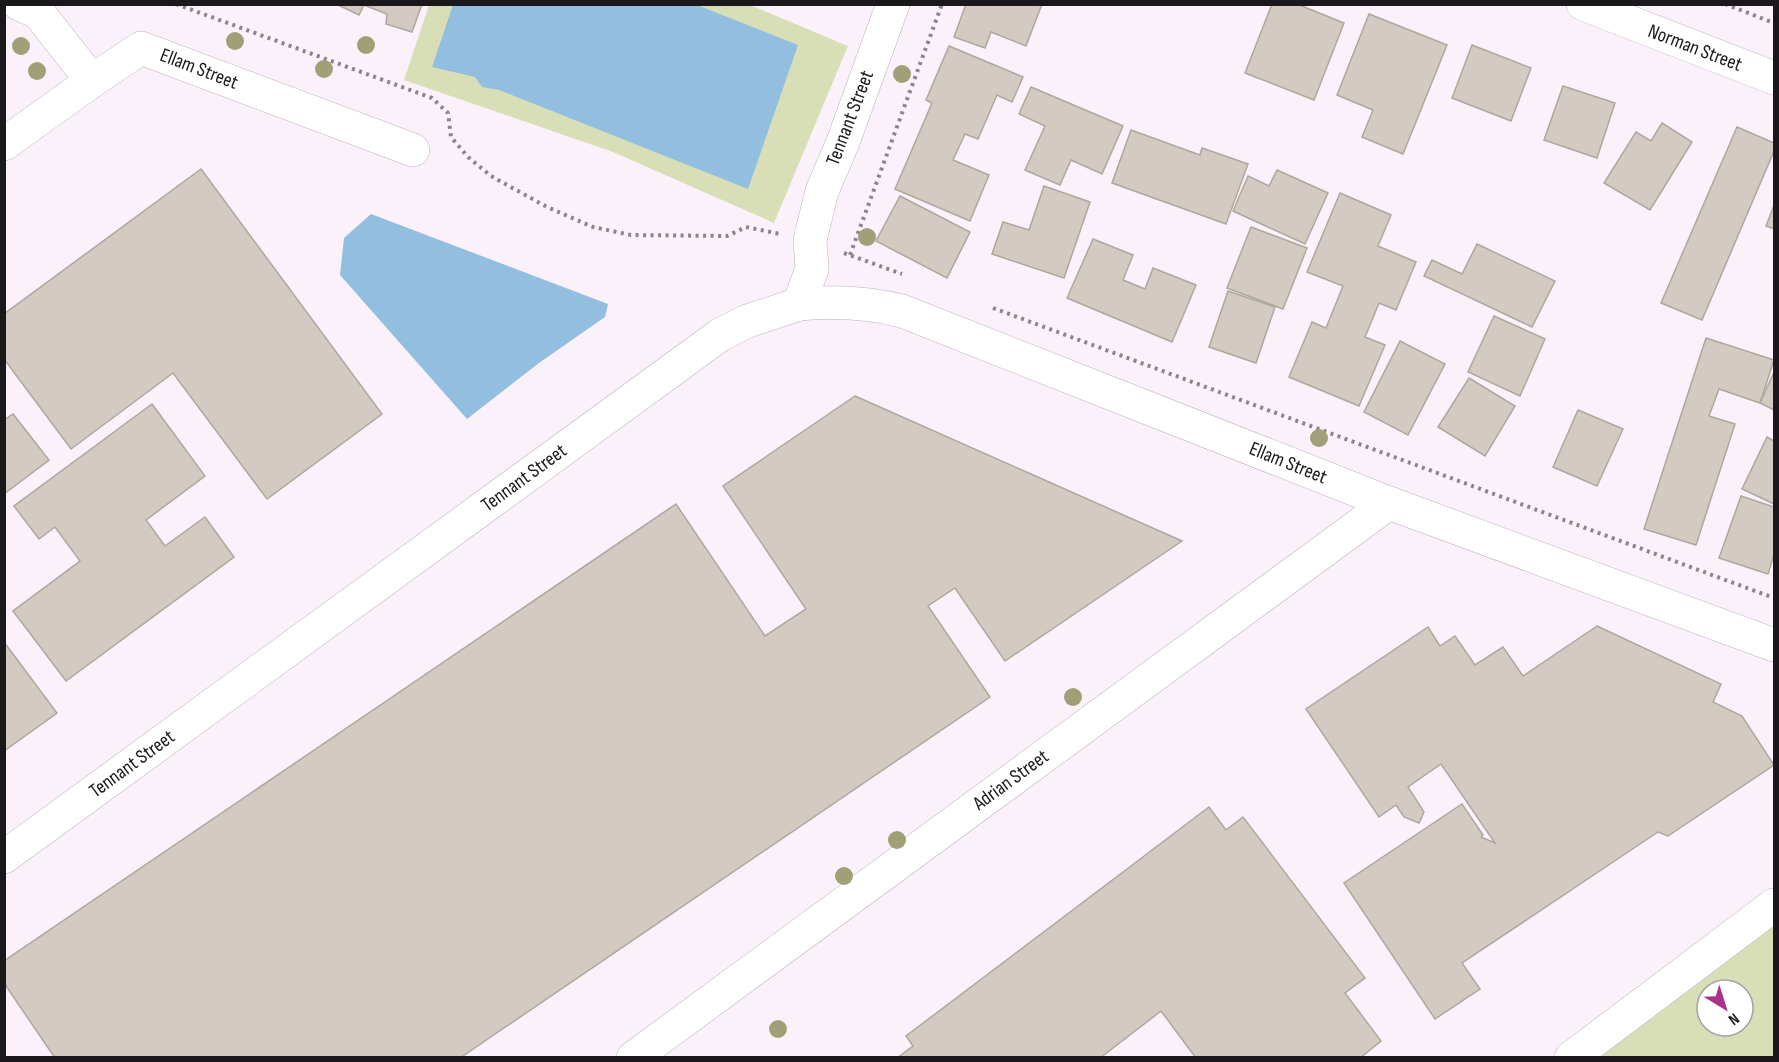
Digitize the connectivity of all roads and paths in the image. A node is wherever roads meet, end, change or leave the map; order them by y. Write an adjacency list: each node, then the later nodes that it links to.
1 (19, 4): 8 (street)
2 (893, 4): 12 (street, Tennant Street)
3 (942, 4): 11 (path)
4 (1583, 4): 7 (street, Norman Street)
5 (1725, 4): 6 (path)
6 (1774, 23)
7 (1774, 78)
8 (92, 81): 9 (street); 10 (street, Ellam Street)
9 (4, 144)
10 (413, 150)
11 (850, 255)
12 (799, 304): 13 (street, Ellam Street); 15 (street, Tennant Street)
13 (1389, 503): 14 (street, Ellam Street); 17 (street, Adrian Street)
14 (1774, 645)
15 (4, 857)
16 (1774, 905): 18 (street)
17 (633, 1058)
18 (1570, 1058)

